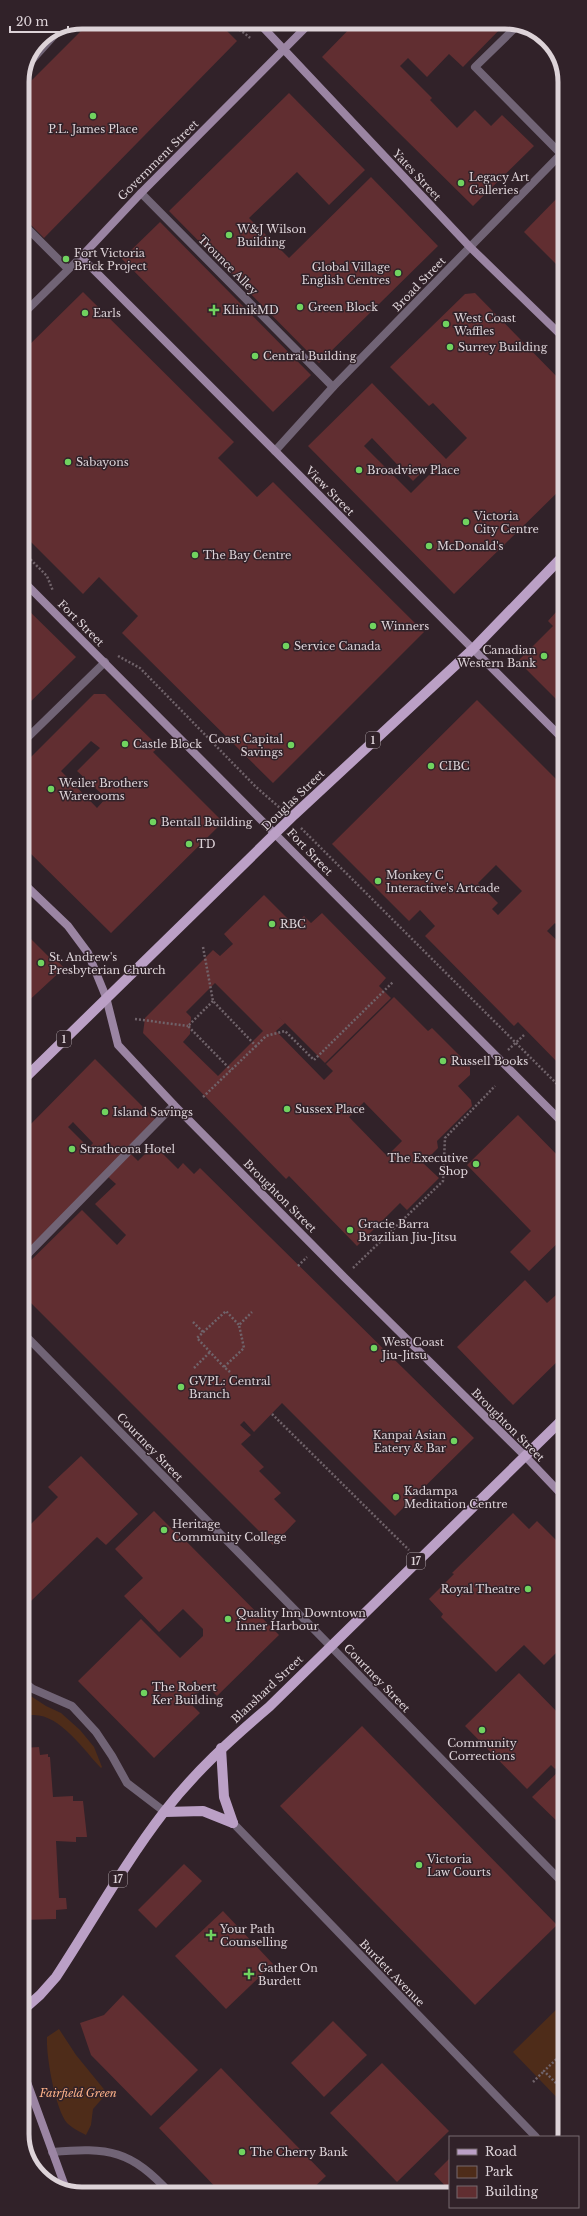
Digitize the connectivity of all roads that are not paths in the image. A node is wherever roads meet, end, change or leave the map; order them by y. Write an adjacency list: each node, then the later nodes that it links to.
1 (264, 29): 5 (street, Yates Street)
2 (304, 29): 5 (street, Government Street)
3 (513, 30): 7 (street)
4 (49, 41): 6 (street)
5 (283, 50): 9 (street, Government Street); 11 (street, Yates Street)
6 (39, 52)
7 (558, 148)
8 (558, 158): 11 (street, Broad Street)
9 (141, 193): 12 (street, Government Street); 16 (street, Trounce Alley)
10 (29, 230): 13 (street)
11 (470, 247): 15 (street, Yates Street); 16 (street, Broad Street)
12 (81, 257): 13 (street, Government Street); 17 (street, View Street)
13 (68, 269): 14 (street, Government Street)
14 (29, 308)
15 (558, 332)
16 (333, 388): 17 (street, Broad Street)
17 (275, 451): 20 (street, View Street)
18 (558, 562): 20 (main road, Douglas Street / 1)
19 (29, 587): 21 (street, Fort Street)
20 (473, 649): 22 (street, View Street); 24 (main road, Douglas Street / 1)
21 (105, 662): 23 (street); 24 (street, Fort Street)
22 (558, 734)
23 (29, 736)
24 (276, 833): 26 (main road, Douglas Street / 1); 29 (street, Fort Street)
25 (29, 889): 26 (street, Broughton Street)
26 (106, 997): 27 (main road, Douglas Street / 1); 28 (street, Broughton Street)
27 (29, 1074)
28 (174, 1105): 30 (street); 33 (street, Broughton Street)
29 (558, 1118)
30 (29, 1253)
31 (29, 1339): 35 (street, Courtney Street)
32 (558, 1424): 33 (main road, Blanshard Street / 17)
33 (525, 1456): 34 (street, Broughton Street); 35 (main road, Blanshard Street / 17)
34 (558, 1491)
35 (331, 1646): 37 (main road, Blanshard Street / 17); 40 (street, Courtney Street)
36 (29, 1686): 38 (street)
37 (221, 1748): 38 (main road, Blanshard Street / 17); 39 (main road)
38 (165, 1812): 39 (main road); 41 (main road, Blanshard Street / 17)
39 (233, 1824): 43 (street, Burdett Avenue)
40 (558, 1879)
41 (29, 2005)
42 (29, 2082): 44 (street)
43 (535, 2136)
44 (52, 2152): 45 (street); 46 (street)
45 (64, 2184)
46 (164, 2187)

